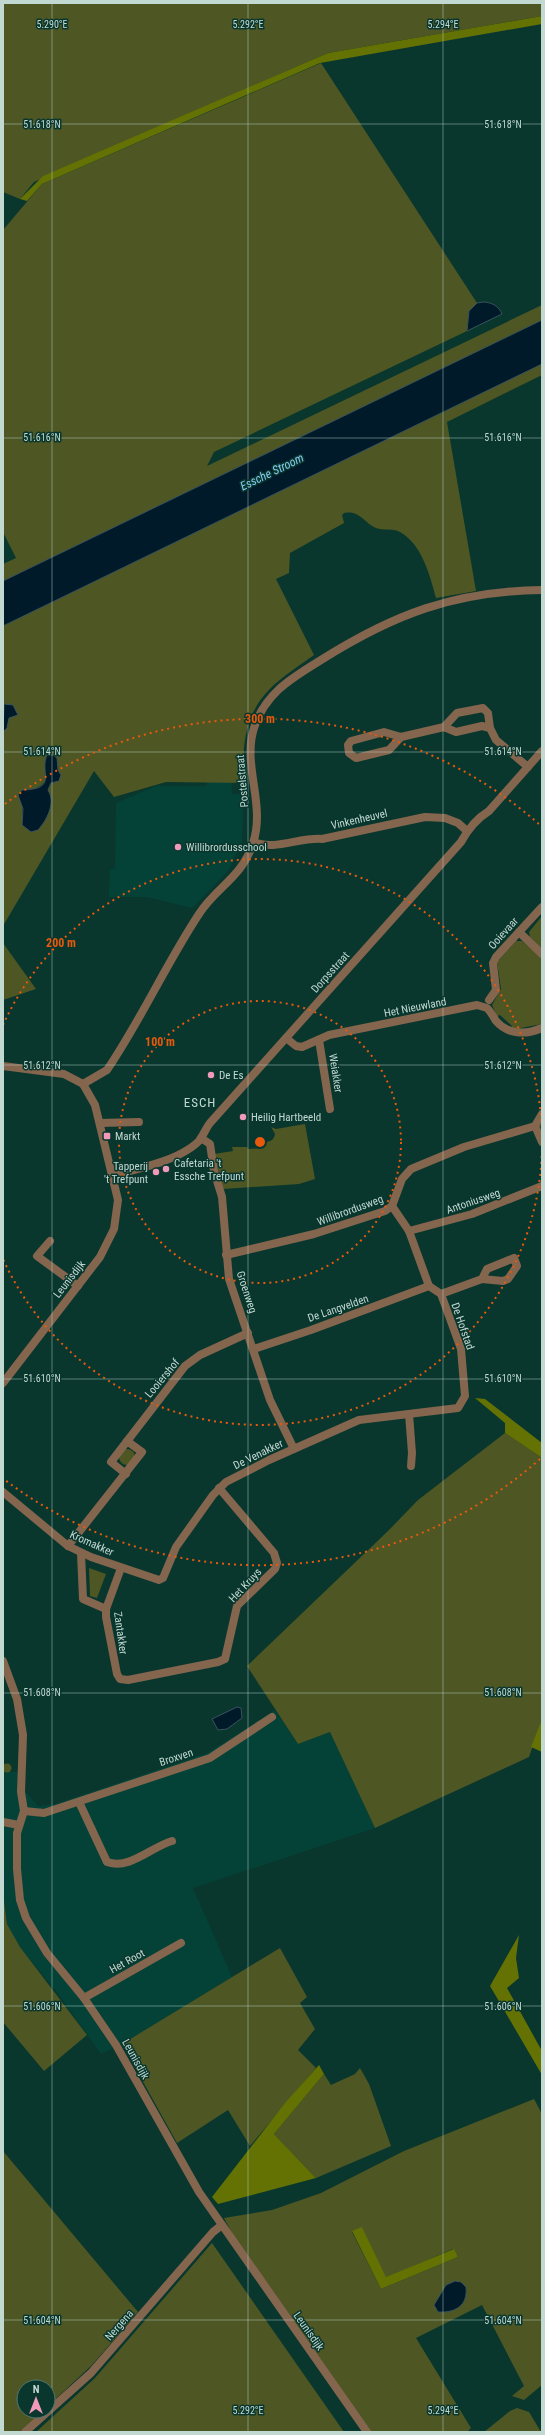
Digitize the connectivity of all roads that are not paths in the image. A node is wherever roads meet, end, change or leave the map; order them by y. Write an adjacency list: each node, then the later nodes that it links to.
1 (542, 590): 8 (street, Postelstraat)
2 (444, 727): 3 (street); 3 (street); 4 (street)
3 (490, 728): 6 (street)
4 (401, 737): 4 (street)
5 (542, 751): 6 (street, Dorpsstraat)
6 (528, 767): 7 (street, Dorpsstraat)
7 (467, 831): 8 (street, Vinkenheuvel); 14 (street, Dorpsstraat)
8 (254, 842): 17 (street, Postelstraat)
9 (542, 907): 10 (street, Ooievaar)
10 (519, 932): 11 (street); 12 (street, Ooievaar)
11 (542, 954)
12 (490, 1000)
13 (542, 1028): 15 (street, Het Nieuwland)
14 (286, 1038): 15 (street, Het Nieuwland); 23 (street, Dorpsstraat)
15 (319, 1040): 18 (street, Weiakker)
16 (3, 1066): 17 (street)
17 (83, 1084): 21 (street)
18 (330, 1109)
19 (542, 1114): 22 (street)
20 (139, 1122): 21 (street)
21 (100, 1123): 25 (street, Leunisdijk)
22 (535, 1126): 24 (street); 27 (street, Willibrordusweg)
23 (201, 1138): 25 (street, Dorpsstraat); 30 (street, Groenweg)
24 (542, 1142)
25 (113, 1175): 32 (street, Leunisdijk)
26 (542, 1186): 28 (street, Antoniusweg)
27 (392, 1206): 28 (street); 30 (street, Willibrordusweg)
28 (410, 1231): 33 (street)
29 (50, 1241): 32 (street)
30 (226, 1255): 35 (street, Groenweg)
31 (482, 1279): 34 (street)
32 (78, 1286): 37 (street, Leunisdijk)
33 (429, 1286): 34 (street, De Hofstad); 36 (street, De Langvelden)
34 (441, 1294): 38 (street, De Hofstad)
35 (248, 1332): 36 (street, Groenweg); 40 (street, Looiershof)
36 (254, 1349): 41 (street, Groenweg)
37 (4, 1379)
38 (465, 1396): 39 (street, De Venakker)
39 (409, 1414): 41 (street, De Venakker); 42 (street)
40 (127, 1441): 43 (street, Looiershof); 43 (street)
41 (294, 1449): 44 (street, De Venakker)
42 (411, 1466)
43 (126, 1474): 46 (street)
44 (219, 1488): 49 (street, De Venakker); 52 (street, Het Kruys)
45 (3, 1492): 46 (street, Kromakker)
46 (68, 1546): 47 (street, Kromakker)
47 (81, 1553): 48 (street, Kromakker); 50 (street)
48 (121, 1568): 49 (street, Kromakker); 50 (street, Zantakker)
49 (163, 1578)
50 (106, 1609): 52 (street, Zantakker)
51 (3, 1662): 55 (street, Leunisdijk)
52 (120, 1679)
53 (272, 1717): 54 (street, Broxven)
54 (79, 1802): 55 (street, Broxven); 58 (street)
55 (24, 1811): 57 (street, Leunisdijk)
56 (3, 1822): 57 (street)
57 (19, 1825): 60 (street, Leunisdijk)
58 (172, 1841)
59 (181, 1943): 60 (street, Het Root)
60 (84, 1998): 61 (street, Leunisdijk)
61 (222, 2225): 62 (street, Nergena); 63 (street, Leunisdijk)
62 (26, 2432)
63 (366, 2432)

